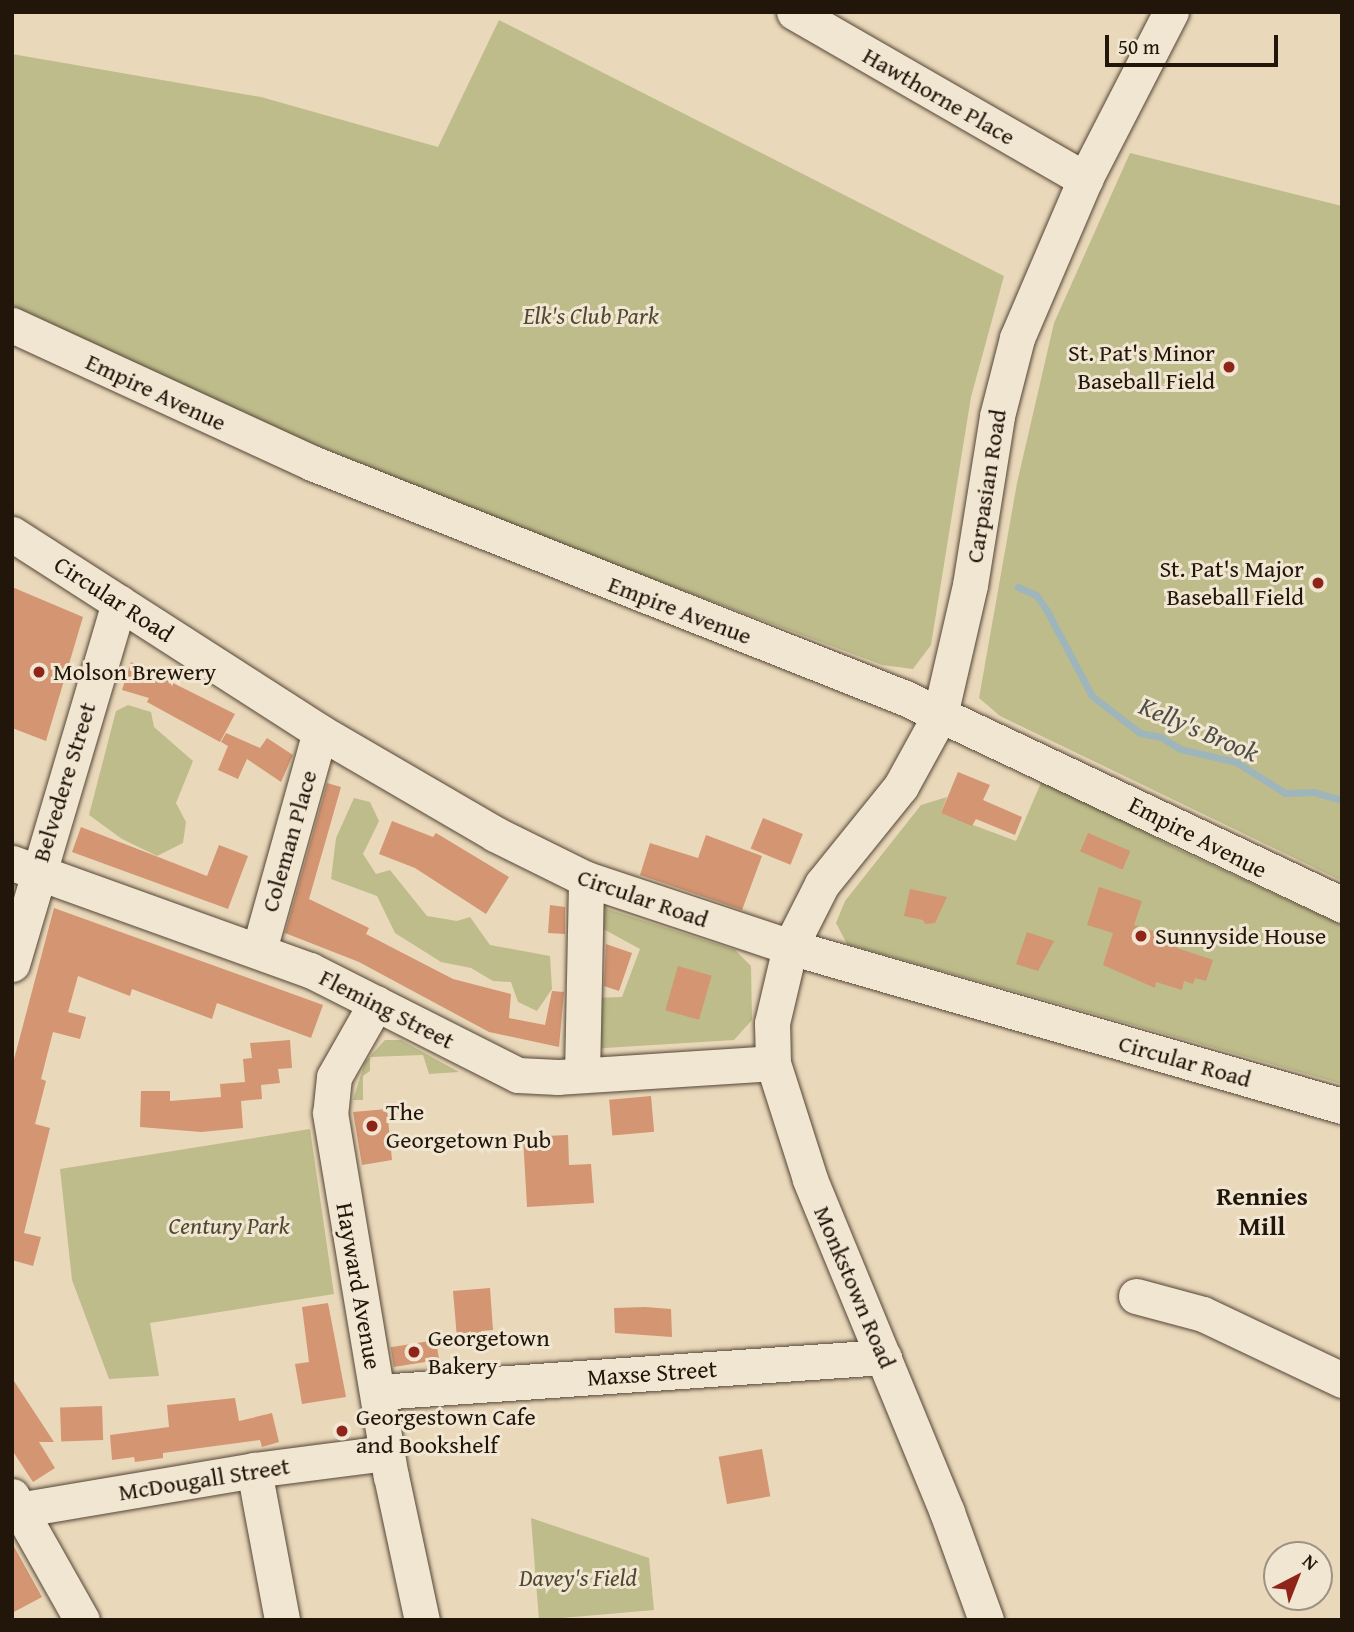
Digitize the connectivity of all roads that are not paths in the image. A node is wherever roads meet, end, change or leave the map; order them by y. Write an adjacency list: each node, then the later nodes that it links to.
1 (794, 12): 3 (street, Hawthorne Place)
2 (1171, 12): 3 (street, Carpasian Road)
3 (1085, 179): 7 (street, Carpasian Road)
4 (12, 326): 7 (street, Empire Avenue)
5 (12, 534): 6 (street, Circular Road)
6 (119, 602): 8 (street, Circular Road); 9 (street, Belvedere Street)
7 (940, 715): 11 (street, Empire Avenue); 12 (street, Carpasian Road)
8 (320, 732): 10 (street, Circular Road); 13 (street, Coleman Place)
9 (24, 867): 13 (street, Fleming Street); 14 (street, Belvedere Street)
10 (586, 879): 12 (street, Circular Road); 17 (street)
11 (1342, 905)
12 (790, 947): 16 (street, Monkstown Road); 18 (street, Circular Road)
13 (259, 950): 15 (street, Fleming Street)
14 (12, 964)
15 (376, 1003): 17 (street, Fleming Street); 22 (street, Hayward Avenue)
16 (773, 1063): 17 (street, Fleming Street); 20 (street, Monkstown Road)
17 (582, 1075)
18 (1342, 1106)
19 (1136, 1296): 21 (street)
20 (884, 1357): 22 (street, Maxse Street); 29 (street, Monkstown Road)
21 (1342, 1380)
22 (378, 1392): 23 (street, Hayward Avenue)
23 (387, 1453): 24 (street, McDougall Street); 28 (street, Hayward Avenue)
24 (254, 1470): 25 (street, McDougall Street); 27 (street)
25 (15, 1505): 26 (street)
26 (82, 1620)
27 (282, 1620)
28 (422, 1620)
29 (986, 1620)

